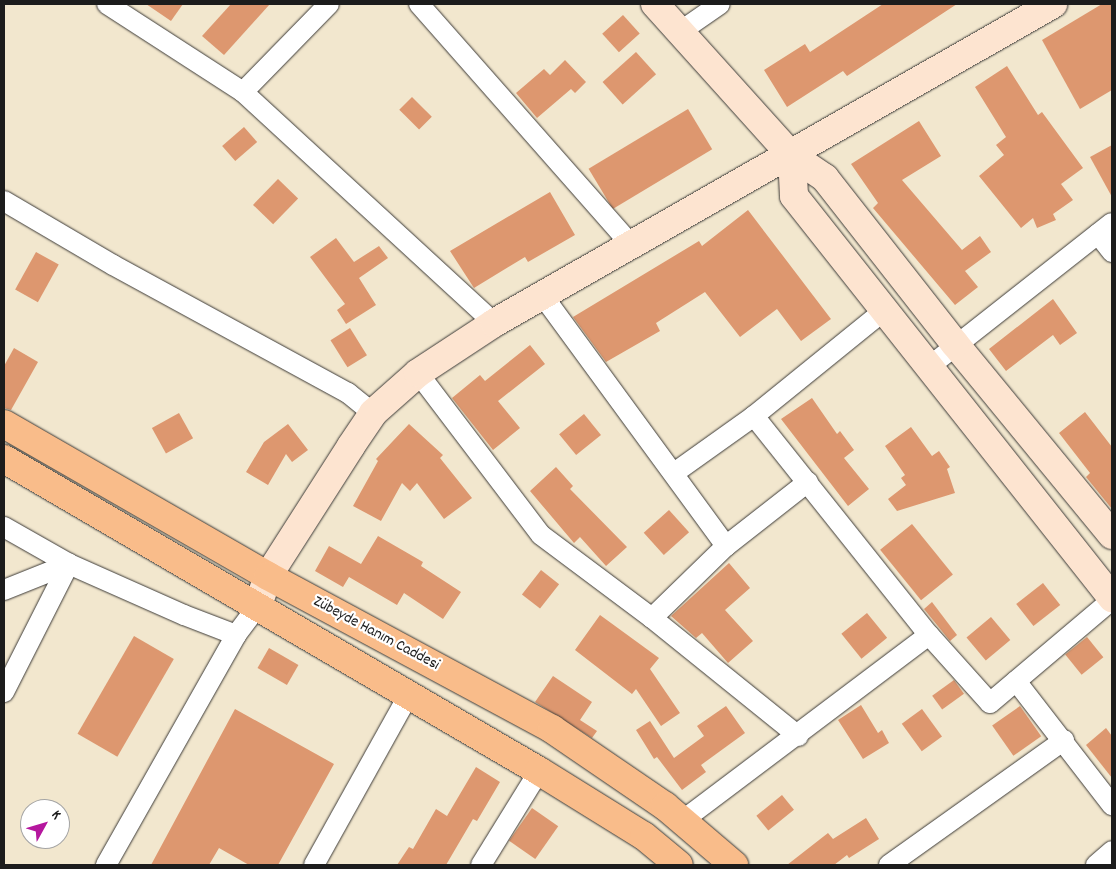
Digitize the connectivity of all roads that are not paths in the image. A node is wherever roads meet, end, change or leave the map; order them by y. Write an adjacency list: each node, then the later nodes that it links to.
1 (107, 4): 8 (street)
2 (329, 4): 8 (street)
3 (419, 4): 12 (street)
4 (655, 4): 7 (street)
5 (720, 4): 7 (street)
6 (1054, 4): 9 (street)
7 (681, 32): 9 (street)
8 (242, 92): 16 (street)
9 (792, 156): 12 (street); 15 (street); 17 (street)
10 (4, 201): 20 (street)
11 (1105, 228): 13 (street); 17 (street)
12 (632, 246): 14 (street)
13 (1112, 252)
14 (543, 296): 16 (street); 24 (street)
15 (885, 310): 18 (street); 21 (street)
16 (494, 323): 19 (street)
17 (954, 344): 18 (street); 27 (street)
18 (930, 366): 32 (street)
19 (418, 373): 20 (street); 34 (street)
20 (373, 413): 30 (street)
21 (754, 416): 24 (street); 25 (street)
22 (4, 424): 30 (main road, Zübeyde Hanım Caddesi)
23 (4, 459): 33 (main road)
24 (674, 473): 28 (street)
25 (808, 482): 28 (street); 36 (street)
26 (4, 527): 29 (street)
27 (1112, 535)
28 (726, 546): 34 (street)
29 (69, 564): 31 (street); 35 (street); 38 (street)
30 (268, 576): 33 (street); 44 (main road, Zübeyde Hanım Caddesi)
31 (4, 590)
32 (1112, 599): 37 (street)
33 (258, 606): 35 (street); 39 (main road)
34 (652, 618): 40 (street)
35 (236, 635): 46 (street)
36 (929, 635): 37 (street); 40 (street)
37 (1016, 681): 41 (street)
38 (4, 692)
39 (409, 694): 42 (main road); 47 (street)
40 (798, 736): 44 (street)
41 (1064, 740): 43 (street); 51 (street)
42 (539, 770): 48 (street); 49 (main road)
43 (1112, 805)
44 (682, 821): 50 (main road, Zübeyde Hanım Caddesi)
45 (1112, 851): 52 (street)
46 (106, 865)
47 (314, 865)
48 (481, 865)
49 (679, 865)
50 (734, 865)
51 (889, 865)
52 (1096, 865)

